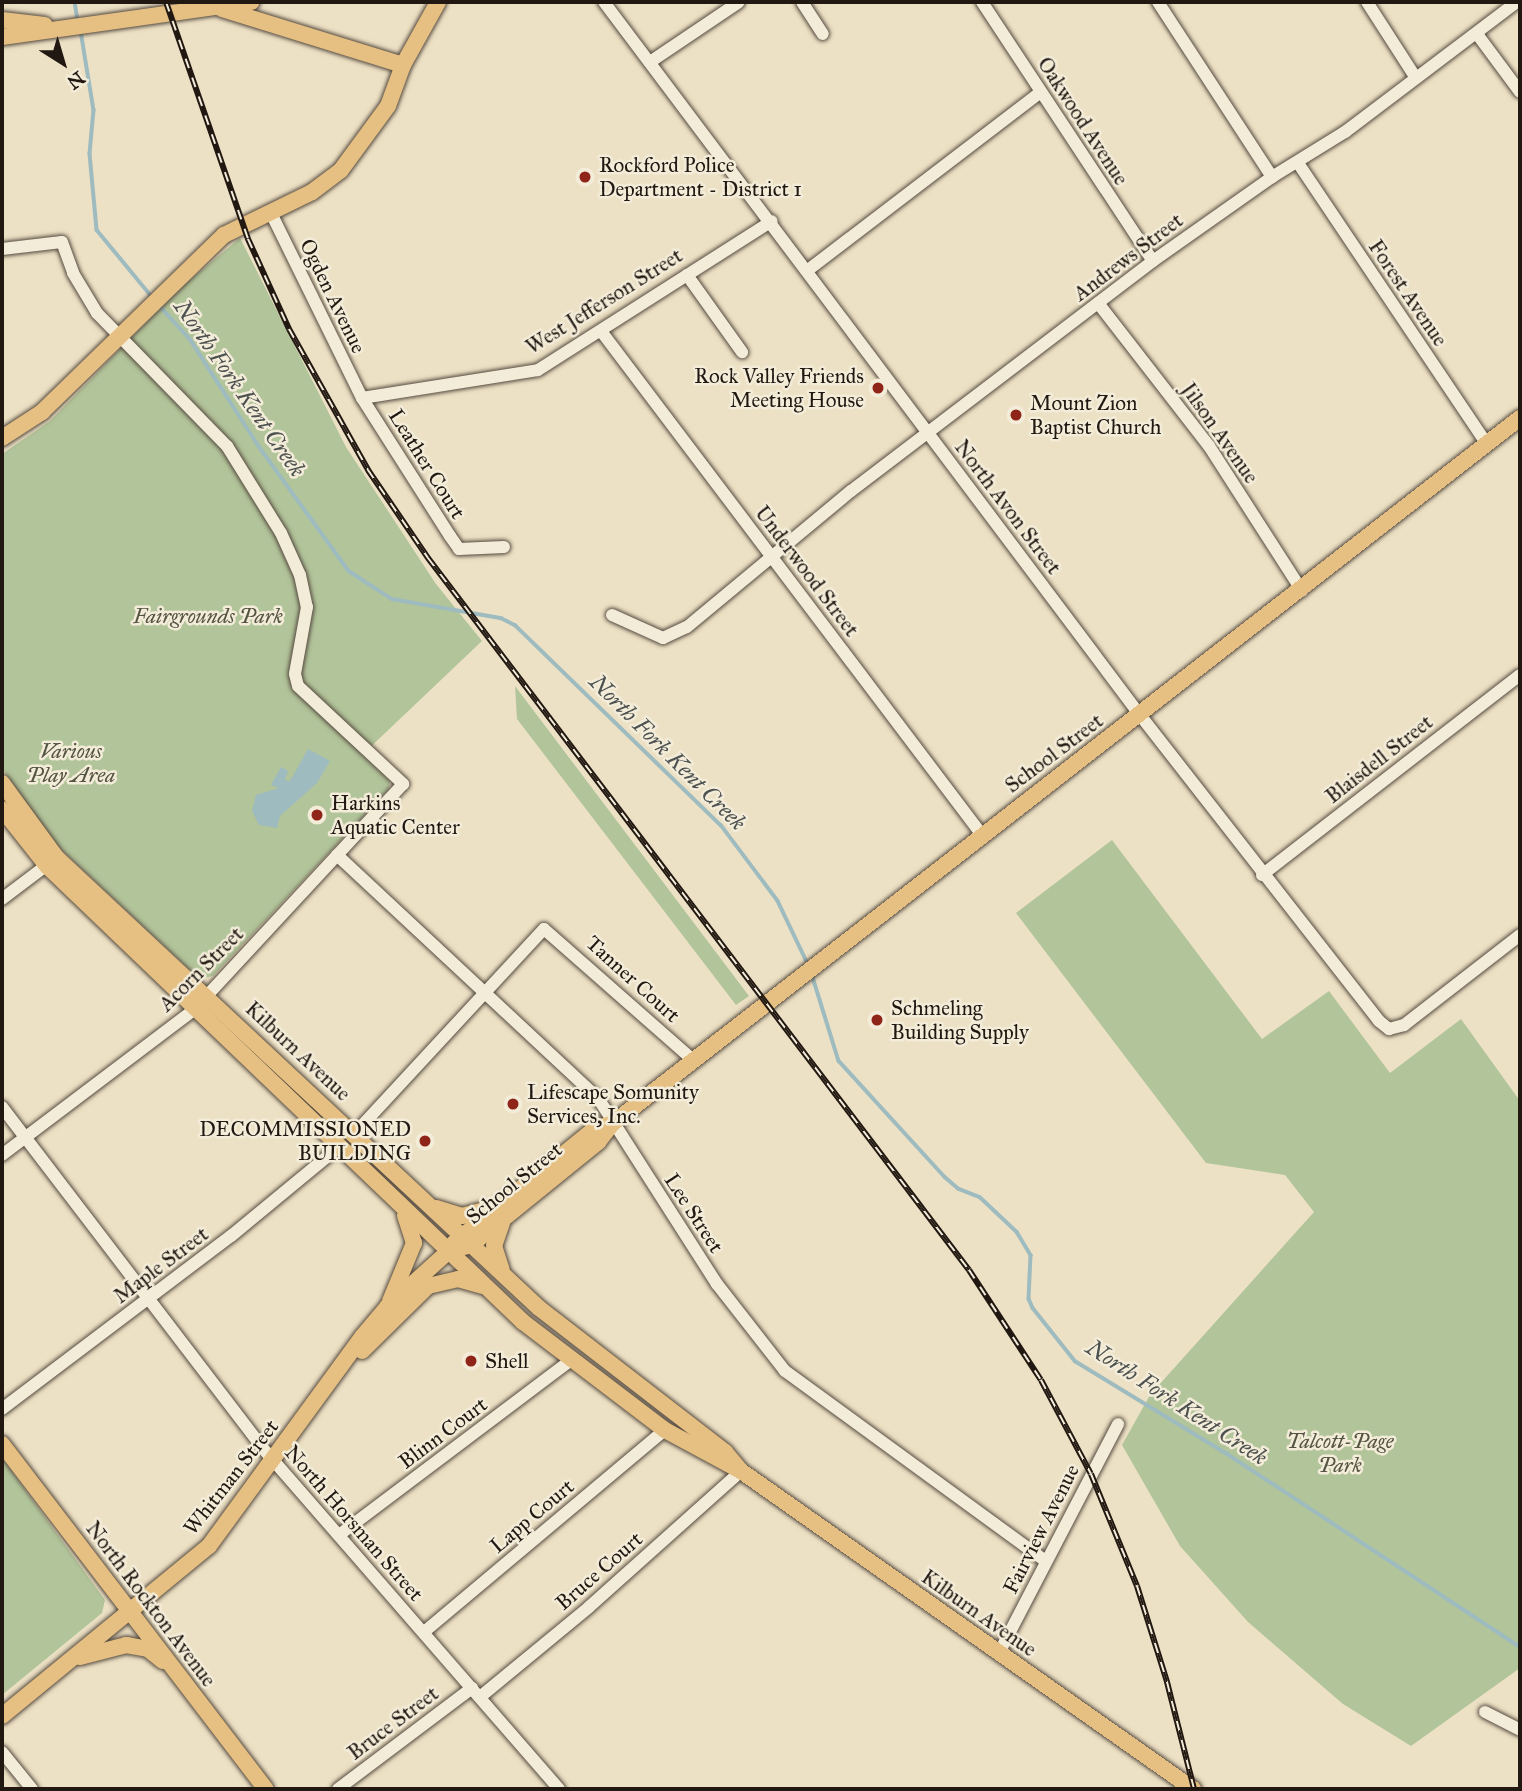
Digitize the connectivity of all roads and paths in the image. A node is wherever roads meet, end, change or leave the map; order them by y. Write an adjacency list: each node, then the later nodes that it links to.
1 (251, 2): 10 (main road)
2 (438, 2): 17 (main road)
3 (604, 2): 16 (street, North Avon Street)
4 (739, 2): 16 (street)
5 (802, 2): 13 (street)
6 (982, 2): 19 (street, Oakwood Avenue)
7 (1158, 2): 22 (street)
8 (1367, 2): 18 (street)
9 (1517, 2): 14 (street, Andrews Street)
10 (215, 7): 12 (main road); 17 (main road)
11 (2, 20): 12 (main road)
12 (69, 26): 15 (main road)
13 (823, 34)
14 (1477, 34): 18 (street, Andrews Street); 20 (street)
15 (2, 37)
16 (650, 62): 24 (street, North Avon Street)
17 (403, 65): 23 (main road)
18 (1416, 78): 21 (street, Andrews Street)
19 (1041, 92): 26 (street, Oakwood Avenue); 27 (street)
20 (1520, 92)
21 (1298, 163): 22 (street, Andrews Street); 37 (street, Forest Avenue)
22 (1272, 177): 26 (street, Andrews Street)
23 (270, 211): 31 (main road); 33 (street, Ogden Avenue)
24 (772, 221): 27 (street, North Avon Street); 28 (street, West Jefferson Street)
25 (2, 249): 31 (street)
26 (1153, 261): 29 (street, Andrews Street)
27 (807, 270): 35 (street, North Avon Street)
28 (687, 275): 30 (street, West Jefferson Street); 32 (street)
29 (1098, 303): 35 (street, Andrews Street); 40 (street, Jilson Avenue)
30 (601, 331): 33 (street, West Jefferson Street); 39 (street, Underwood Street)
31 (119, 338): 36 (main road); 47 (street, Acorn Street)
32 (742, 352)
33 (362, 398): 38 (street, Leather Court)
34 (1520, 418): 37 (main road, School Street)
35 (929, 434): 39 (street, Andrews Street); 43 (street, North Avon Street)
36 (2, 438)
37 (1487, 444): 40 (main road, School Street)
38 (504, 547)
39 (771, 556): 41 (street, Andrews Street); 46 (street, Underwood Street)
40 (1302, 591): 43 (main road, School Street)
41 (612, 615)
42 (1520, 675): 49 (street, Blaisdell Street)
43 (1140, 715): 46 (main road, School Street); 49 (street, North Avon Street)
44 (2, 783): 48 (main road, Kilburn Avenue)
45 (2, 809): 48 (main road, Kilburn Avenue)
46 (982, 835): 55 (main road, School Street)
47 (337, 855): 52 (street, Lee Street); 53 (street, Acorn Street)
48 (52, 862): 50 (street); 53 (main road, Kilburn Avenue); 54 (main road, Kilburn Avenue)
49 (1262, 875): 51 (street, North Avon Street)
50 (2, 899)
51 (1520, 935)
52 (485, 993): 55 (street, Tanner Court); 57 (street, Lee Street); 58 (street)
53 (208, 996): 54 (street, Acorn Street); 58 (main road, Kilburn Avenue)
54 (195, 1009): 59 (street, Acorn Street); 60 (main road, Kilburn Avenue)
55 (693, 1060): 57 (main road, School Street)
56 (2, 1107): 59 (street, North Horsman Street)
57 (613, 1122): 64 (main road, School Street); 80 (street, Lee Street)
58 (355, 1133): 63 (main road, Kilburn Avenue)
59 (25, 1138): 61 (street, Acorn Street); 69 (street, North Horsman Street)
60 (339, 1147): 62 (main road, Kilburn Avenue); 69 (street, Maple Street)
61 (2, 1155)
62 (398, 1204): 66 (main road, Kilburn Avenue); 70 (main road)
63 (428, 1204): 64 (main road); 65 (main road, Kilburn Avenue)
64 (504, 1208): 65 (main road, School Street); 67 (main road)
65 (465, 1240): 66 (main road, School Street); 67 (main road, Kilburn Avenue)
66 (449, 1251): 68 (main road, Kilburn Avenue); 70 (main road, Whitman Street)
67 (507, 1279): 78 (main road, Kilburn Avenue)
68 (489, 1290): 71 (main road, Kilburn Avenue); 72 (main road)
69 (146, 1300): 73 (street, Maple Street); 77 (street, North Horsman Street)
70 (387, 1307): 72 (main road, Whitman Street)
71 (570, 1362): 75 (main road, Kilburn Avenue); 79 (street, Blinn Court)
72 (337, 1374): 77 (main road, Whitman Street)
73 (2, 1409)
74 (1118, 1424): 80 (street, Fairview Avenue)
75 (665, 1430): 78 (main road, Kilburn Avenue); 82 (street, Lapp Court)
76 (2, 1444): 81 (main road, North Rockton Avenue)
77 (272, 1460): 79 (street, North Horsman Street); 81 (main road, Whitman Street)
78 (741, 1471): 83 (main road, Kilburn Avenue); 86 (street, Bruce Court)
79 (339, 1535): 82 (street, North Horsman Street)
80 (1046, 1561): 83 (street, Fairview Avenue)
81 (130, 1609): 84 (main road, Whitman Street); 85 (main road, North Rockton Avenue)
82 (424, 1632): 86 (street, North Horsman Street)
83 (999, 1653): 95 (main road, Kilburn Avenue)
84 (68, 1661): 85 (main road); 88 (main road, Whitman Street)
85 (177, 1671): 92 (main road, North Rockton Avenue)
86 (476, 1693): 93 (street, Bruce Street); 94 (street, North Horsman Street)
87 (1485, 1712): 89 (street)
88 (2, 1716)
89 (1520, 1730)
90 (2, 1752): 91 (street)
91 (32, 1789)
92 (266, 1789)
93 (338, 1789)
94 (559, 1789)
95 (1193, 1789)

